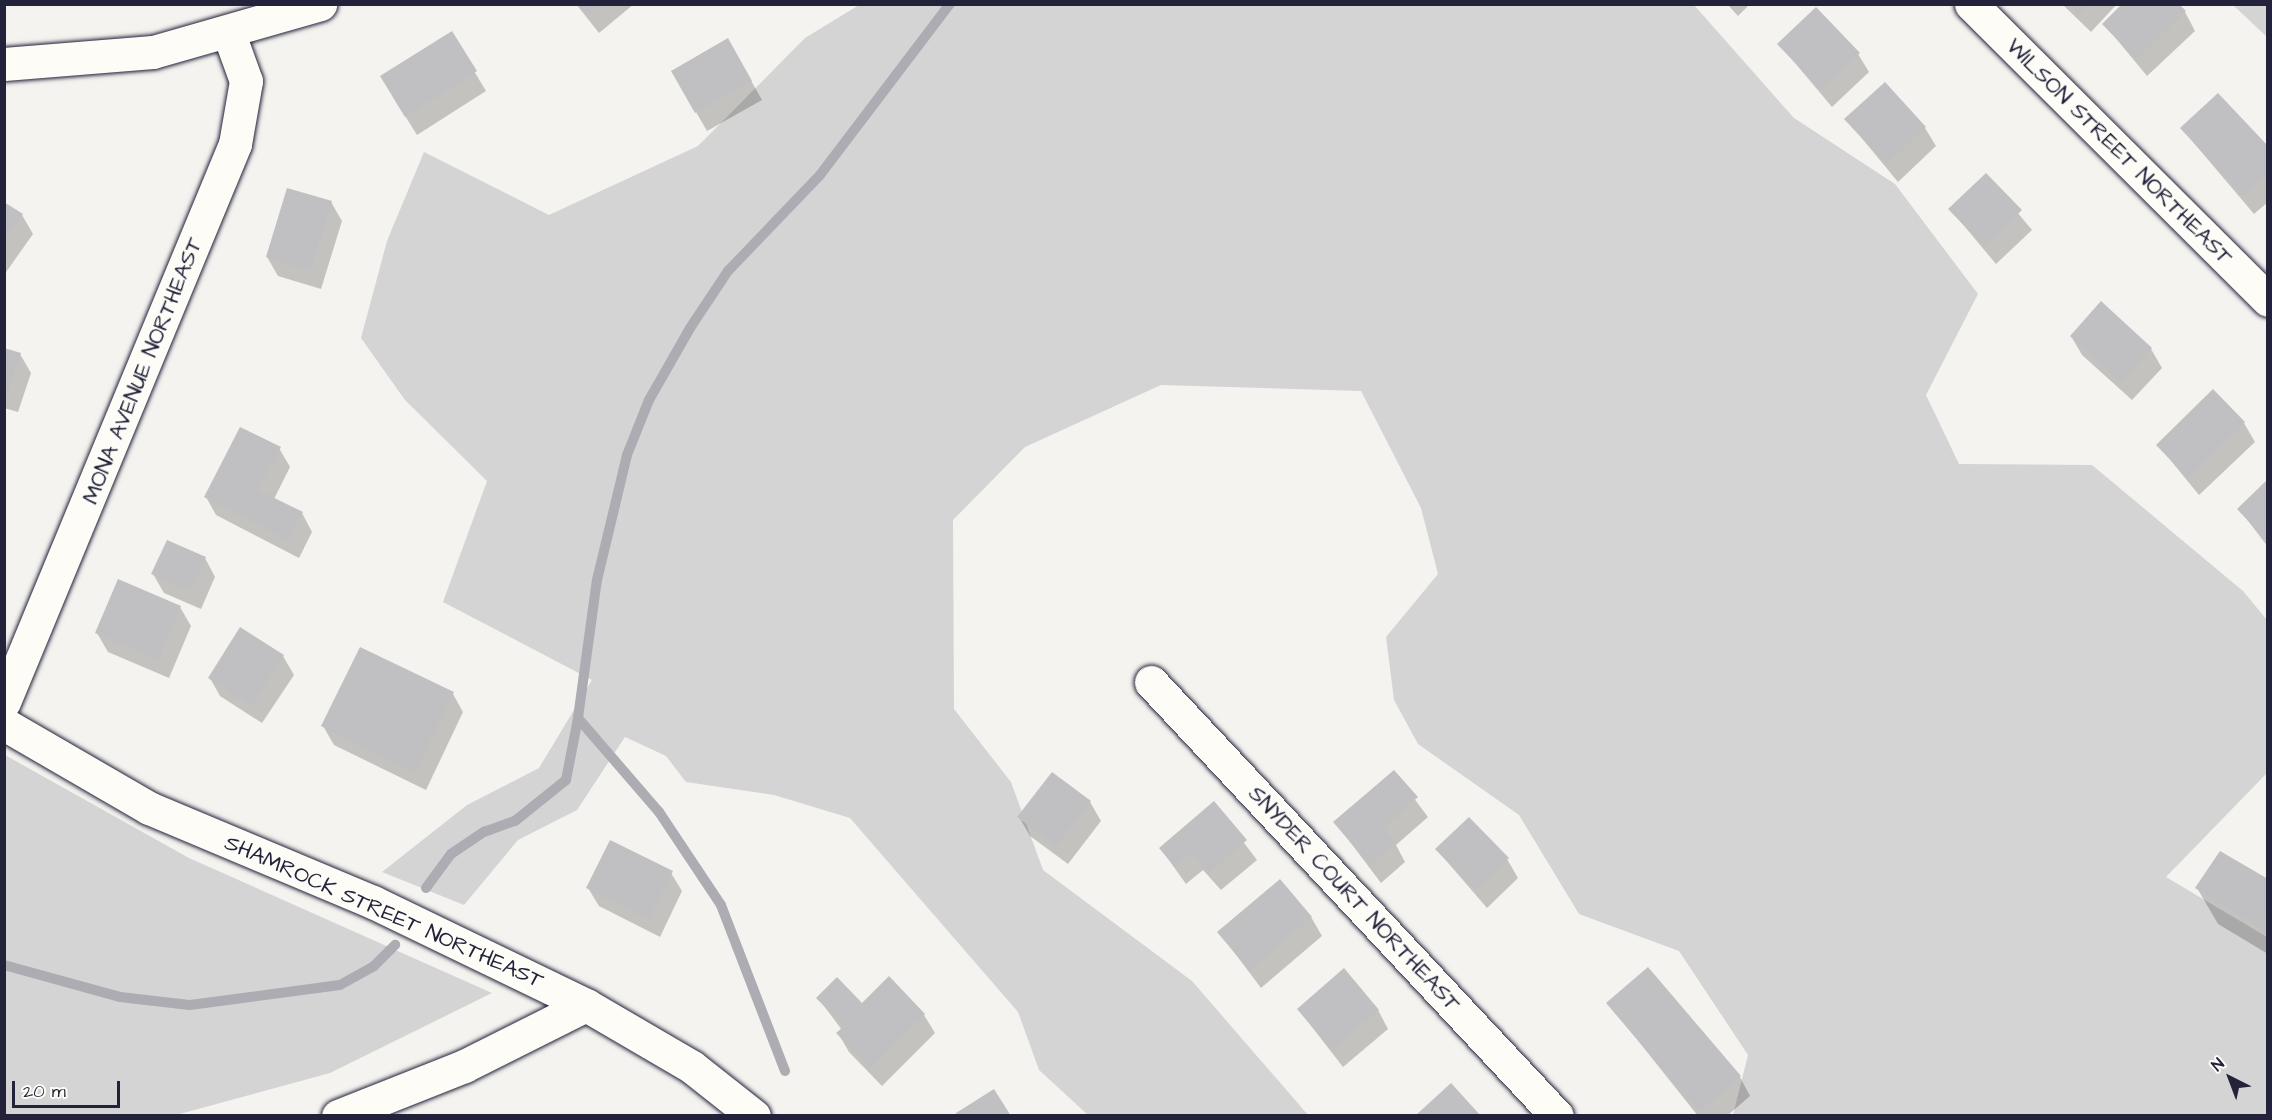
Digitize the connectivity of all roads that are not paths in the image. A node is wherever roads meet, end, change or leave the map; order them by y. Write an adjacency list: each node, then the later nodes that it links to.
1 (320, 4): 3 (street)
2 (1971, 4): 5 (street, WILSON STREET NORTHEAST)
3 (229, 34): 4 (street); 7 (street, MONA AVENUE NORTHEAST)
4 (4, 64)
5 (2268, 300)
6 (1151, 682): 12 (street, SNYDER COURT NORTHEAST)
7 (4, 702)
8 (4, 724): 9 (street, SHAMROCK STREET NORTHEAST)
9 (586, 1005): 10 (street); 11 (street, SHAMROCK STREET NORTHEAST)
10 (338, 1116)
11 (754, 1116)
12 (1557, 1116)

